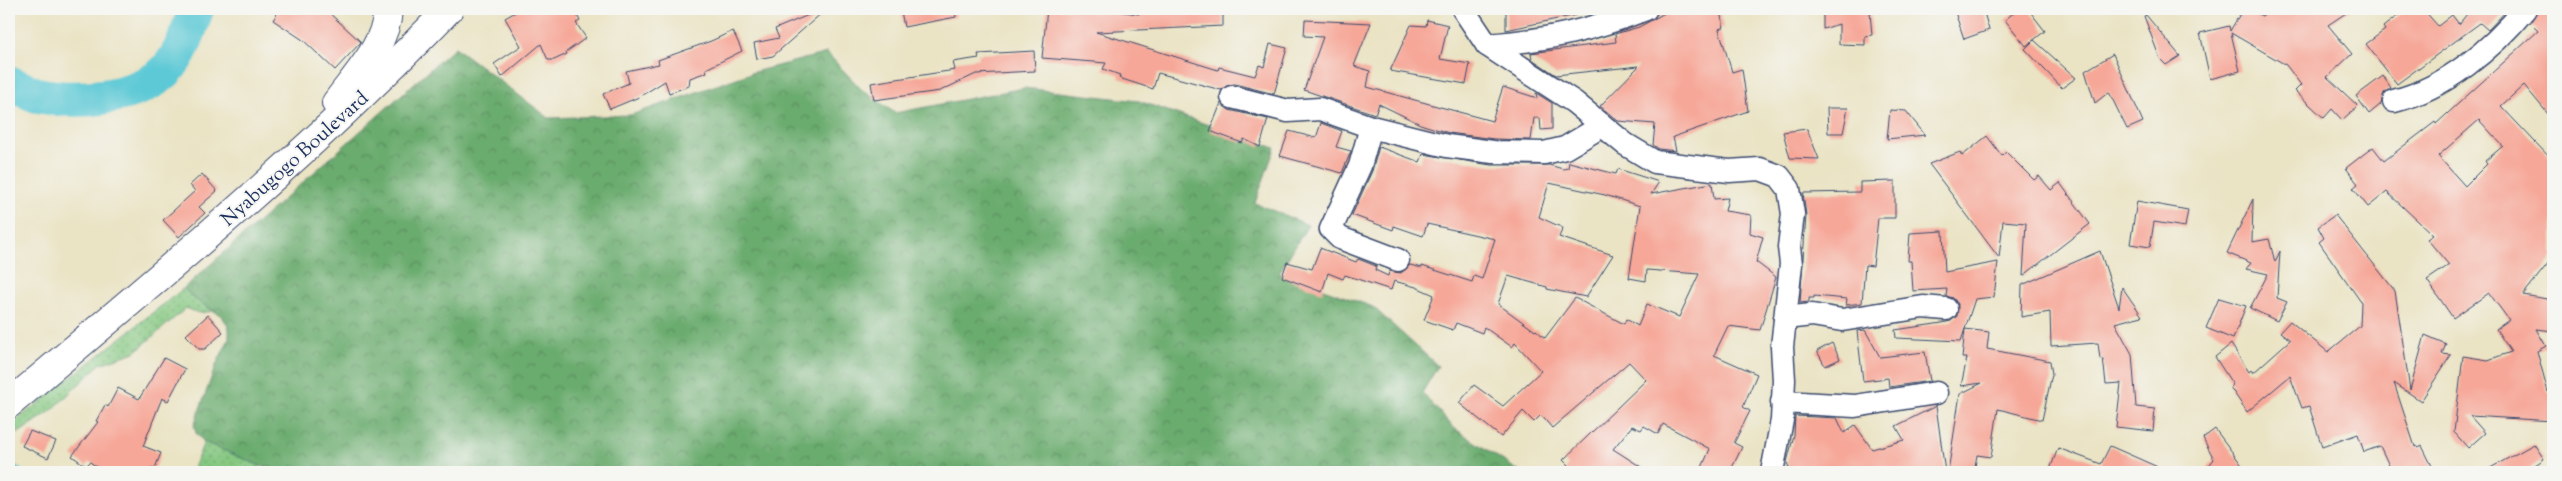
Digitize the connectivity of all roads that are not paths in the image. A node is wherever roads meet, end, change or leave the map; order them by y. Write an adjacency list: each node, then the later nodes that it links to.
1 (388, 9): 10 (highway)
2 (431, 9): 10 (highway, Nyabugogo Boulevard)
3 (449, 9): 13 (highway, Nyabugogo Boulevard)
4 (1463, 9): 7 (street)
5 (1646, 9): 7 (street)
6 (2525, 9): 9 (street)
7 (1487, 45): 11 (street)
8 (1232, 97): 12 (street)
9 (2394, 101)
10 (336, 103): 13 (highway, Nyabugogo Boulevard)
11 (1602, 126): 12 (street); 16 (street)
12 (1371, 127): 14 (street)
13 (212, 233): 19 (highway)
14 (1398, 260)
15 (1946, 309): 16 (street)
16 (1786, 318): 18 (street)
17 (1936, 393): 18 (street)
18 (1782, 402): 20 (street)
19 (9, 404)
20 (1772, 472)

